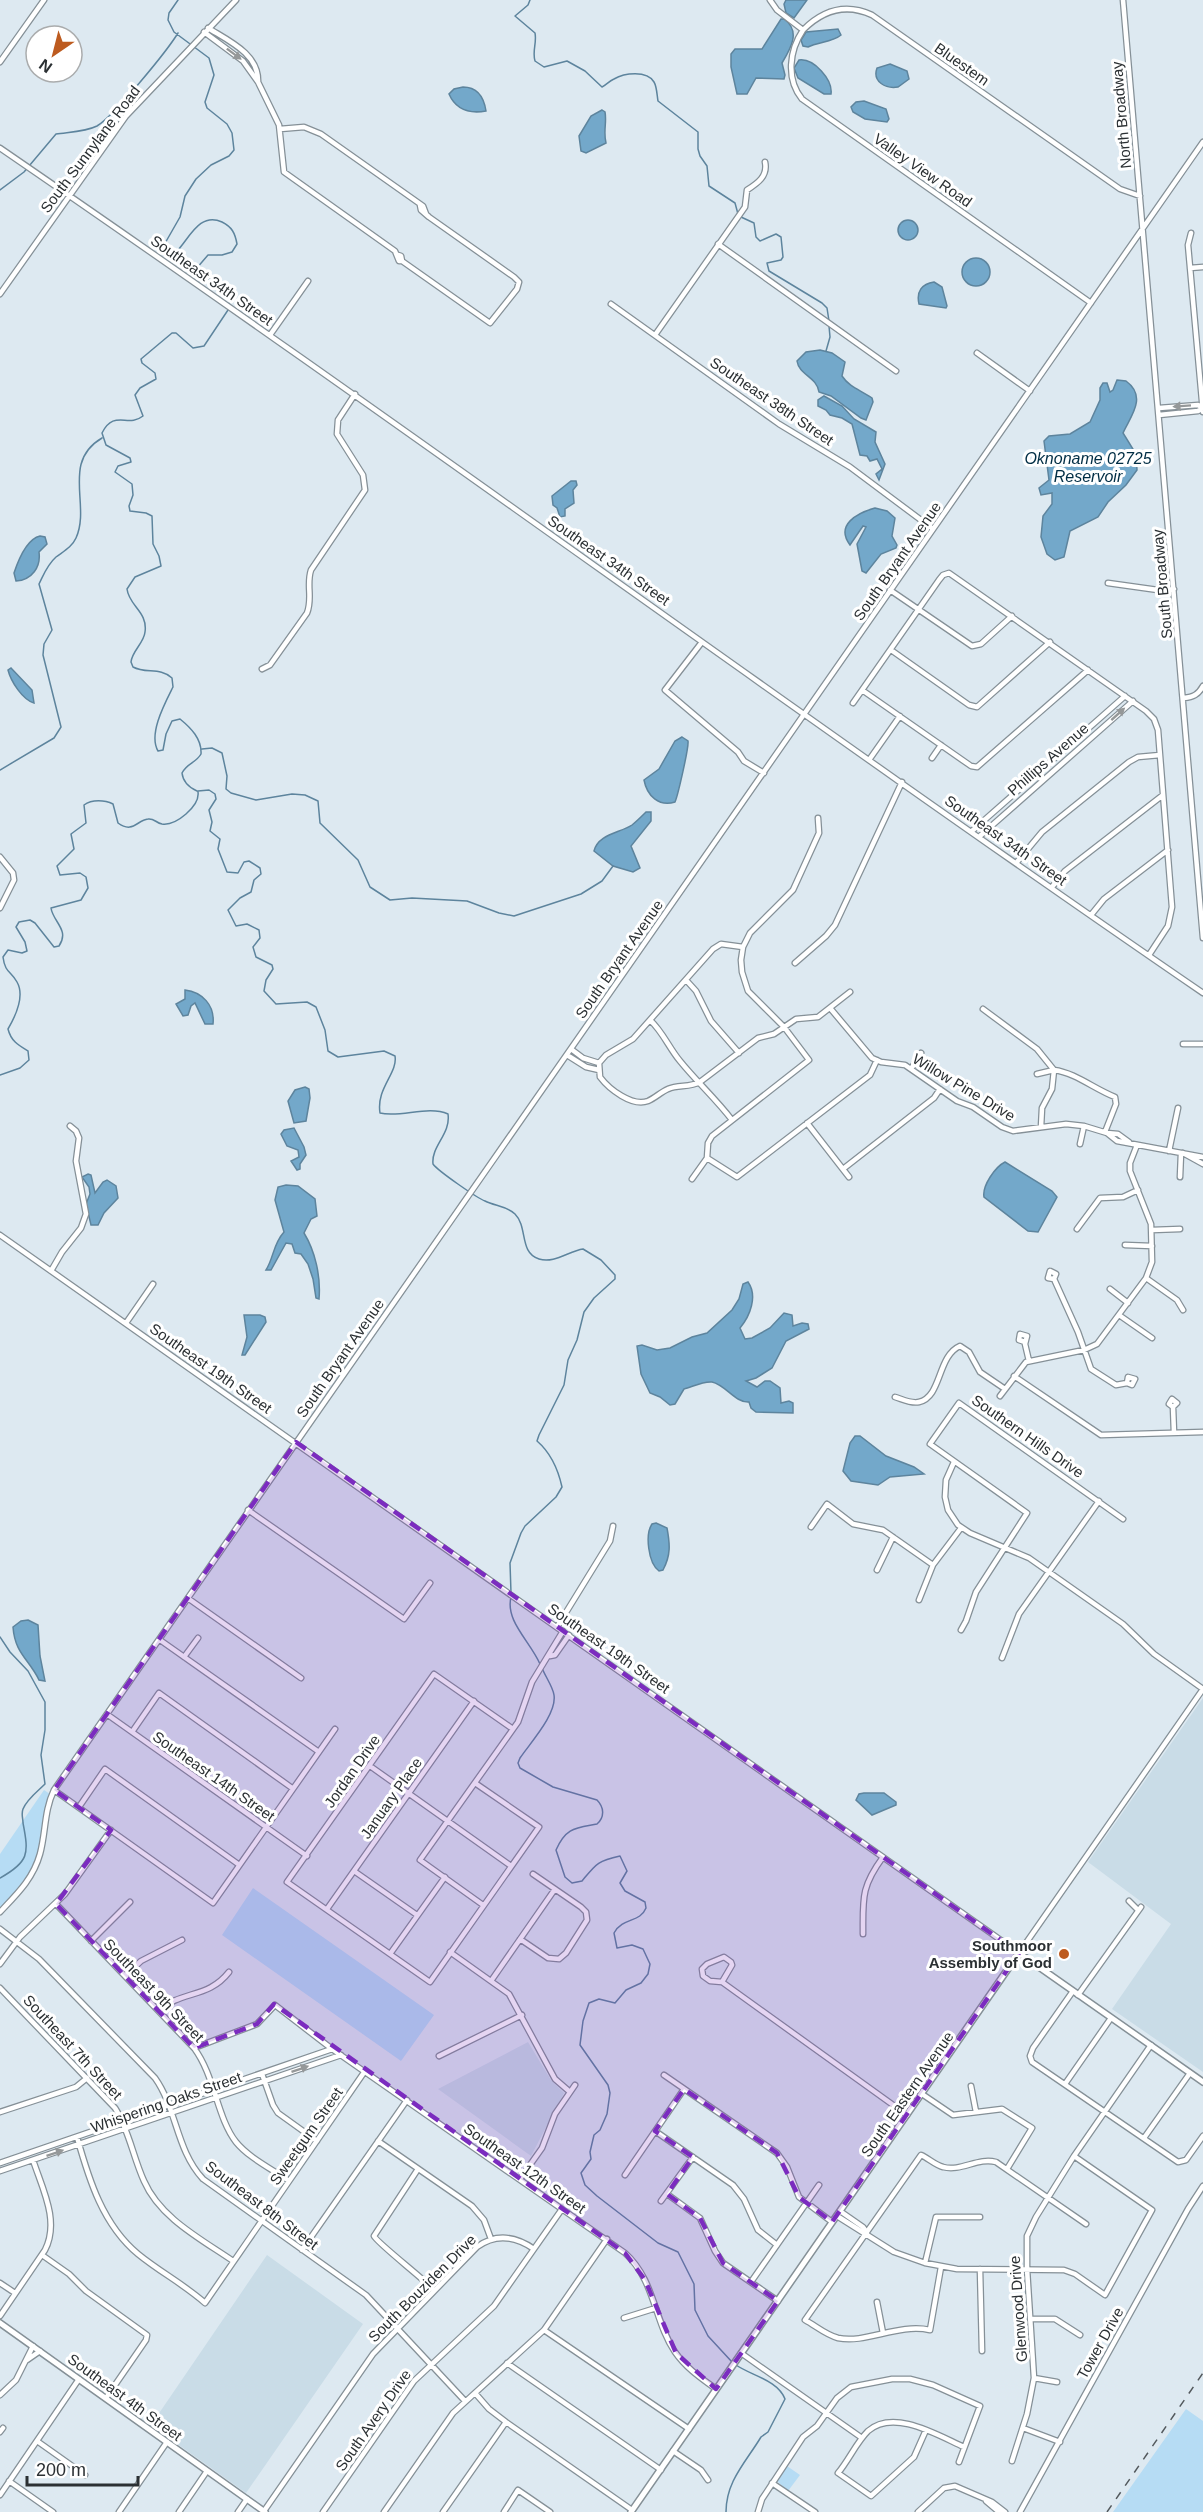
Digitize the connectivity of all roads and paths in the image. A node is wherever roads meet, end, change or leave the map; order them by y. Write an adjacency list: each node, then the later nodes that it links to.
1 (44, 0): 7 (street)
2 (236, 0): 5 (street, South Sunnylane Road)
3 (770, 0): 6 (street)
4 (1124, 0): 13 (street, North Broadway)
5 (206, 30): 8 (street); 12 (street, South Sunnylane Road)
6 (803, 30): 13 (street, Bluestem); 21 (street, Valley View Road)
7 (0, 63)
8 (280, 129): 8 (street)
9 (1203, 142): 14 (street, South Bryant Avenue)
10 (0, 148): 12 (street, Southeast 34th Street)
11 (765, 162): 16 (street)
12 (70, 195): 20 (street, South Sunnylane Road); 23 (street, Southeast 34th Street)
13 (1140, 196): 14 (street, North Broadway)
14 (1143, 229): 21 (street, South Bryant Avenue); 29 (street, South Broadway)
15 (1191, 233): 18 (street)
16 (718, 244): 24 (street); 26 (street)
17 (1203, 267): 18 (street)
18 (1190, 268): 30 (street)
19 (308, 281): 23 (street)
20 (0, 294)
21 (1091, 303): 27 (street, South Bryant Avenue)
22 (611, 304): 24 (street, Southeast 38th Street)
23 (270, 335): 28 (street, Southeast 34th Street)
24 (655, 335): 32 (street, Southeast 38th Street)
25 (977, 353): 27 (street)
26 (896, 371)
27 (1030, 391): 32 (street, South Bryant Avenue)
28 (354, 394): 38 (street, Southeast 34th Street); 41 (street)
29 (1159, 408): 30 (street, one-way to 29); 31 (street, South Broadway)
30 (1203, 409): 31 (street)
31 (1159, 415): 34 (street, South Broadway)
32 (934, 528): 35 (street, South Bryant Avenue)
33 (1108, 583): 34 (street)
34 (1174, 589): 46 (street, South Broadway)
35 (890, 590): 36 (street); 49 (street, South Bryant Avenue)
36 (919, 609): 37 (street); 37 (street); 40 (street)
37 (1011, 616): 39 (street)
38 (702, 642): 49 (street, Southeast 34th Street); 55 (street)
39 (1050, 642): 40 (street); 42 (street)
40 (891, 650): 44 (street)
41 (262, 669)
42 (1088, 669): 45 (street); 51 (street)
43 (1203, 686): 46 (street)
44 (862, 690): 48 (street); 50 (street)
45 (1125, 696): 47 (street); 59 (street, Phillips Avenue)
46 (1184, 698): 67 (street, South Broadway)
47 (1133, 701): 52 (street); 60 (street, Phillips Avenue, one-way to 47)
48 (853, 703)
49 (804, 714): 54 (street, Southeast 34th Street); 55 (street, South Bryant Avenue)
50 (900, 716): 51 (street); 54 (street)
51 (941, 745): 53 (street)
52 (1160, 755): 57 (street); 63 (street)
53 (932, 758)
54 (869, 760): 56 (street, Southeast 34th Street)
55 (764, 773): 81 (street, South Bryant Avenue)
56 (902, 783): 59 (street, Southeast 34th Street); 71 (street)
57 (1163, 795): 61 (street); 64 (street)
58 (819, 818): 69 (street)
59 (972, 831): 60 (street, Southeast 34th Street)
60 (980, 836): 63 (street, Southeast 34th Street)
61 (1168, 850): 66 (street); 70 (street)
62 (0, 857): 65 (street)
63 (1017, 862): 64 (street, Southeast 34th Street)
64 (1052, 887): 66 (street, Southeast 34th Street)
65 (0, 908)
66 (1091, 915): 70 (street, Southeast 34th Street)
67 (1203, 929): 68 (street, South Broadway)
68 (1203, 936)
69 (743, 947): 72 (street); 78 (street)
70 (1149, 955): 74 (street, Southeast 34th Street)
71 (795, 963)
72 (686, 980): 77 (street); 82 (street)
73 (850, 992): 75 (street)
74 (1203, 993)
75 (830, 1008): 78 (street); 85 (street)
76 (983, 1009): 89 (street)
77 (650, 1020): 86 (street); 91 (street)
78 (784, 1027): 82 (street); 94 (street)
79 (1183, 1044): 80 (street)
80 (1203, 1044)
81 (571, 1049): 84 (street, South Bryant Avenue); 86 (street)
82 (739, 1053): 91 (street)
83 (921, 1053): 87 (street)
84 (567, 1055): 88 (street); 141 (street, South Bryant Avenue)
85 (877, 1060): 87 (street, Willow Pine Drive); 95 (street)
86 (599, 1063): 88 (street)
87 (911, 1069): 92 (street, Willow Pine Drive)
88 (599, 1070): 91 (street)
89 (1054, 1070): 90 (street); 98 (street); 99 (street)
90 (1037, 1074)
91 (700, 1082): 94 (street)
92 (940, 1089): 98 (street, Willow Pine Drive); 100 (street)
93 (1178, 1108): 104 (street)
94 (732, 1120): 107 (street)
95 (807, 1123): 107 (street); 109 (street)
96 (1084, 1125): 98 (street, Willow Pine Drive); 99 (street, Willow Pine Drive); 101 (street)
97 (70, 1126): 120 (street)
98 (1041, 1127)
99 (1106, 1132): 102 (street, Willow Pine Drive)
100 (882, 1139): 103 (street); 109 (street)
101 (1080, 1144)
102 (1137, 1145): 104 (street, Willow Pine Drive); 113 (street)
103 (887, 1146)
104 (1169, 1151): 105 (street, Willow Pine Drive)
105 (1182, 1153): 106 (street, Willow Pine Drive); 108 (street, Willow Pine Drive); 111 (street)
106 (1203, 1157)
107 (707, 1158): 112 (street)
108 (1203, 1164)
109 (843, 1169): 110 (street)
110 (849, 1177)
111 (1180, 1177)
112 (692, 1179)
113 (1138, 1190): 114 (street); 116 (street)
114 (1077, 1229)
115 (1180, 1229): 116 (street)
116 (1152, 1230): 119 (street)
117 (0, 1235): 120 (street, Southeast 19th Street)
118 (1125, 1245): 119 (street)
119 (1152, 1246): 121 (street)
120 (51, 1271): 128 (street, Southeast 19th Street)
121 (1146, 1278): 125 (street); 126 (street)
122 (1054, 1279): 131 (street)
123 (153, 1284): 128 (street)
124 (1110, 1289): 125 (street)
125 (1128, 1303): 127 (street)
126 (1183, 1310)
127 (1119, 1315): 129 (street); 131 (street)
128 (126, 1323): 141 (street, Southeast 19th Street)
129 (1152, 1338)
130 (1025, 1342): 132 (street)
131 (1084, 1350): 132 (street); 134 (street)
132 (1029, 1361): 133 (street)
133 (1014, 1376): 135 (street); 140 (street)
134 (1127, 1383)
135 (1005, 1389): 136 (street); 137 (street)
136 (1000, 1396)
137 (895, 1397)
138 (1173, 1407): 140 (street)
139 (1203, 1432): 140 (street)
140 (1174, 1433)
141 (296, 1443): 144 (street, South Bryant Avenue); 157 (street, Southeast 19th Street)
142 (954, 1462): 143 (street, Southern Hills Drive); 148 (street); 150 (street)
143 (1099, 1502): 145 (street, Southern Hills Drive); 153 (street)
144 (248, 1510): 154 (street); 155 (street, South Bryant Avenue)
145 (1123, 1518)
146 (613, 1526): 157 (street)
147 (812, 1527): 149 (street)
148 (961, 1528): 150 (street); 151 (street)
149 (893, 1537): 151 (street); 152 (street)
150 (1005, 1547): 153 (street); 158 (street)
151 (933, 1565): 156 (street)
152 (877, 1570)
153 (1049, 1572): 165 (street); 167 (street)
154 (430, 1583)
155 (189, 1599): 162 (street, South Bryant Avenue); 166 (street)
156 (919, 1600)
157 (557, 1627): 159 (street, Southeast 19th Street)
158 (961, 1630)
159 (563, 1631): 160 (street, Southeast 19th Street); 163 (street)
160 (569, 1635): 163 (street); 184 (street, Southeast 19th Street)
161 (198, 1638): 164 (street)
162 (160, 1640): 164 (street); 169 (street, South Bryant Avenue)
163 (549, 1656): 171 (street)
164 (184, 1657): 173 (street)
165 (1002, 1658)
166 (301, 1678)
167 (1203, 1689): 205 (street, South Eastern Avenue)
168 (474, 1701): 171 (street); 174 (street, Jordan Drive); 178 (street, January Place)
169 (108, 1715): 172 (street, Southeast 14th Street); 177 (street, South Bryant Avenue)
170 (335, 1729): 173 (street)
171 (513, 1729): 175 (street)
172 (132, 1732): 176 (street); 181 (street, Southeast 14th Street)
173 (319, 1752): 176 (street)
174 (370, 1766): 178 (street); 183 (street, Jordan Drive)
175 (475, 1783): 180 (street); 186 (street)
176 (292, 1788): 181 (street)
177 (54, 1790): 179 (street); 196 (street, South Bryant Avenue)
178 (408, 1793): 180 (street); 187 (street, January Place)
179 (79, 1808): 182 (street); 185 (street)
180 (448, 1821): 186 (street); 189 (street)
181 (266, 1827): 183 (street, Southeast 14th Street); 185 (street)
182 (111, 1830): 185 (street); 193 (street)
183 (307, 1856): 195 (street, Jordan Drive)
184 (883, 1857): 199 (street); 205 (street, Southeast 19th Street)
185 (238, 1864)
186 (511, 1866): 194 (street)
187 (354, 1871): 195 (street, January Place); 197 (street)
188 (533, 1874): 190 (street)
189 (445, 1877): 194 (street); 197 (street)
190 (555, 1889): 200 (street); 200 (street)
191 (1129, 1901): 213 (street)
192 (130, 1902): 203 (street)
193 (56, 1904): 202 (street); 203 (street, Southeast 9th Street)
194 (483, 1905): 204 (street)
195 (327, 1909): 206 (street)
196 (0, 1912)
197 (417, 1916): 206 (street)
198 (0, 1929): 202 (street, Southeast 8th Street)
199 (863, 1934)
200 (520, 1939): 210 (street)
201 (182, 1940): 209 (street)
202 (16, 1941): 207 (street); 238 (street, Southeast 8th Street)
203 (91, 1941): 209 (street, Southeast 9th Street)
204 (450, 1952): 206 (street); 210 (street)
205 (1019, 1953): 213 (main road, Southeast 19th Street); 235 (main road, South Eastern Avenue)
206 (390, 1954)
207 (0, 1964)
208 (229, 1972): 214 (street)
209 (125, 1976): 214 (street, Southeast 9th Street)
210 (491, 1981): 215 (street)
211 (722, 1982): 211 (street); 243 (street)
212 (0, 1988): 226 (street, Southeast 7th Street)
213 (1075, 1993): 216 (main road, Southeast 19th Street); 229 (street)
214 (159, 2011): 218 (street, Southeast 9th Street)
215 (522, 2015): 221 (street); 234 (street)
216 (1111, 2018): 217 (main road, Southeast 19th Street); 229 (street)
217 (1150, 2045): 223 (main road, Southeast 19th Street); 239 (street, Glenwood Drive)
218 (194, 2048): 219 (street, Southeast 12th Street); 233 (street, Southeast 9th Street)
219 (332, 2049): 220 (street, Southeast 12th Street); 224 (street, Whispering Oaks Street)
220 (340, 2055): 222 (street, Southeast 12th Street); 227 (street, Whispering Oaks Street, one-way to 220)
221 (439, 2056)
222 (365, 2071): 237 (street, Southeast 12th Street); 250 (street, Sweetgum Street)
223 (1190, 2073): 228 (main road, Southeast 19th Street); 249 (street)
224 (262, 2074): 227 (street); 233 (street, Whispering Oaks Street)
225 (664, 2075): 232 (street)
226 (87, 2078): 240 (street); 244 (street, Southeast 7th Street)
227 (264, 2081): 236 (street, Whispering Oaks Street); 250 (street)
228 (1203, 2082)
229 (1065, 2084): 239 (street)
230 (575, 2085): 234 (street)
231 (971, 2086): 241 (street)
232 (684, 2089): 246 (street); 269 (street)
233 (215, 2090): 236 (street, Southeast 9th Street); 238 (street, Whispering Oaks Street)
234 (570, 2092): 262 (street)
235 (922, 2094): 241 (street); 243 (main road, South Eastern Avenue)
236 (217, 2097): 242 (street, Whispering Oaks Street); 263 (street, Southeast 9th Street)
237 (407, 2100): 251 (street); 262 (street, Southeast 12th Street)
238 (169, 2106): 242 (street, Southeast 8th Street); 244 (street, Whispering Oaks Street)
239 (1105, 2111): 249 (street); 254 (street, Glenwood Drive)
240 (0, 2112)
241 (976, 2112): 259 (street)
242 (172, 2113): 245 (street, Whispering Oaks Street); 273 (street, Southeast 8th Street)
243 (907, 2115): 271 (main road, South Eastern Avenue)
244 (123, 2122): 245 (street, Southeast 7th Street); 248 (street, Whispering Oaks Street)
245 (125, 2129): 252 (street, Whispering Oaks Street); 283 (street, Southeast 7th Street)
246 (655, 2131): 255 (street); 261 (street)
247 (1203, 2136): 249 (street)
248 (77, 2138): 252 (street); 253 (street, Whispering Oaks Street)
249 (1144, 2138)
250 (316, 2141): 263 (street, Sweetgum Street)
251 (378, 2141): 258 (street); 281 (street)
252 (79, 2145): 256 (street, Whispering Oaks Street, one-way to 252); 283 (street, Sweetgum Street)
253 (30, 2153): 256 (street); 257 (street, Whispering Oaks Street)
254 (1074, 2156): 267 (street, Glenwood Drive); 287 (street)
255 (693, 2157): 266 (street); 279 (street)
256 (33, 2160): 260 (street, Whispering Oaks Street); 282 (street)
257 (0, 2163)
258 (418, 2169): 277 (street); 290 (street)
259 (1007, 2169): 267 (street); 276 (street)
260 (0, 2171)
261 (625, 2175)
262 (520, 2179): 270 (street, Southeast 12th Street)
263 (289, 2181): 273 (street, Sweetgum Street)
264 (819, 2185): 269 (street)
265 (1203, 2186): 326 (street, Tower Drive)
266 (667, 2194): 268 (street); 288 (street)
267 (1048, 2197): 275 (street); 287 (street, Glenwood Drive)
268 (661, 2201)
269 (806, 2203): 274 (street); 279 (street)
270 (562, 2209): 278 (street, Southeast 12th Street); 280 (street, South Avery Drive)
271 (838, 2213): 274 (main road, South Eastern Avenue); 276 (street)
272 (980, 2217): 284 (street)
273 (261, 2222): 281 (street, Southeast 8th Street); 283 (street, Sweetgum Street)
274 (832, 2222): 292 (main road, South Eastern Avenue)
275 (1086, 2224)
276 (867, 2233): 284 (street); 301 (street)
277 (491, 2239): 280 (street, South Bouziden Drive); 290 (street, South Bouziden Drive)
278 (607, 2239): 294 (street, Southeast 12th Street); 300 (street)
279 (777, 2245): 288 (street)
280 (534, 2249): 308 (street, South Avery Drive)
281 (302, 2250): 299 (street, Southeast 8th Street)
282 (42, 2255): 291 (street); 316 (street)
283 (232, 2262)
284 (925, 2263): 285 (street)
285 (941, 2267): 286 (street); 301 (street)
286 (980, 2269): 287 (street); 305 (street)
287 (1027, 2269): 297 (street, Glenwood Drive)
288 (751, 2282): 292 (street)
289 (0, 2283): 291 (street)
290 (434, 2290): 299 (street, South Bouziden Drive)
291 (15, 2294): 295 (street)
292 (777, 2301): 306 (main road, South Eastern Avenue)
293 (877, 2302): 301 (street)
294 (656, 2308): 296 (street); 313 (street, Southeast 12th Street)
295 (0, 2316)
296 (624, 2318)
297 (1031, 2319): 302 (street); 310 (street, Glenwood Drive)
298 (0, 2323): 303 (main road, Southeast 4th Street)
299 (397, 2327): 308 (street, Southeast 8th Street); 345 (street, South Bouziden Drive)
300 (544, 2330): 309 (street); 321 (street)
301 (883, 2332)
302 (1080, 2335)
303 (33, 2346): 304 (main road, Southeast 4th Street); 307 (street)
304 (40, 2351): 307 (street); 311 (main road, Southeast 4th Street)
305 (982, 2351)
306 (741, 2353): 313 (main road, South Eastern Avenue); 318 (street)
307 (27, 2360): 315 (street)
308 (431, 2363): 317 (street, Southeast 8th Street); 346 (street, South Avery Drive)
309 (507, 2364): 314 (street); 331 (street)
310 (1034, 2378): 312 (street); 320 (street, Glenwood Drive)
311 (79, 2379): 316 (main road, Southeast 4th Street); 324 (street)
312 (1057, 2382)
313 (716, 2389): 321 (main road, South Eastern Avenue)
314 (475, 2393): 317 (street); 319 (street)
315 (0, 2395)
316 (106, 2398): 325 (main road, Southeast 4th Street)
317 (465, 2401): 347 (street)
318 (826, 2413): 323 (street); 327 (street); 336 (street)
319 (506, 2422): 340 (street); 348 (street)
320 (1023, 2428): 326 (street); 329 (street, Glenwood Drive)
321 (689, 2429): 328 (main road, South Eastern Avenue)
322 (926, 2430): 323 (street); 323 (street); 327 (street)
323 (862, 2438)
324 (37, 2441): 333 (street); 335 (street)
325 (167, 2442): 332 (main road, Southeast 4th Street); 342 (street)
326 (1060, 2442): 356 (street, Tower Drive)
327 (964, 2446): 330 (street)
328 (673, 2451): 331 (main road, South Eastern Avenue); 334 (street)
329 (1012, 2461)
330 (959, 2462)
331 (661, 2470): 340 (main road, South Eastern Avenue)
332 (207, 2471): 338 (main road, Southeast 4th Street); 343 (street)
333 (85, 2475)
334 (708, 2480)
335 (9, 2481): 337 (street); 341 (street)
336 (772, 2483): 351 (street); 352 (street)
337 (0, 2495)
338 (247, 2499): 344 (street); 345 (main road, Southeast 4th Street)
339 (986, 2501): 353 (street); 354 (street); 355 (street)
340 (632, 2511)
341 (53, 2512)
342 (119, 2512)
343 (179, 2512)
344 (238, 2512)
345 (264, 2512)
346 (323, 2512)
347 (384, 2512)
348 (443, 2512)
349 (504, 2512): 350 (street)
350 (550, 2512)
351 (758, 2512)
352 (815, 2512)
353 (918, 2512)
354 (999, 2512)
355 (1005, 2512)
356 (1020, 2512)

